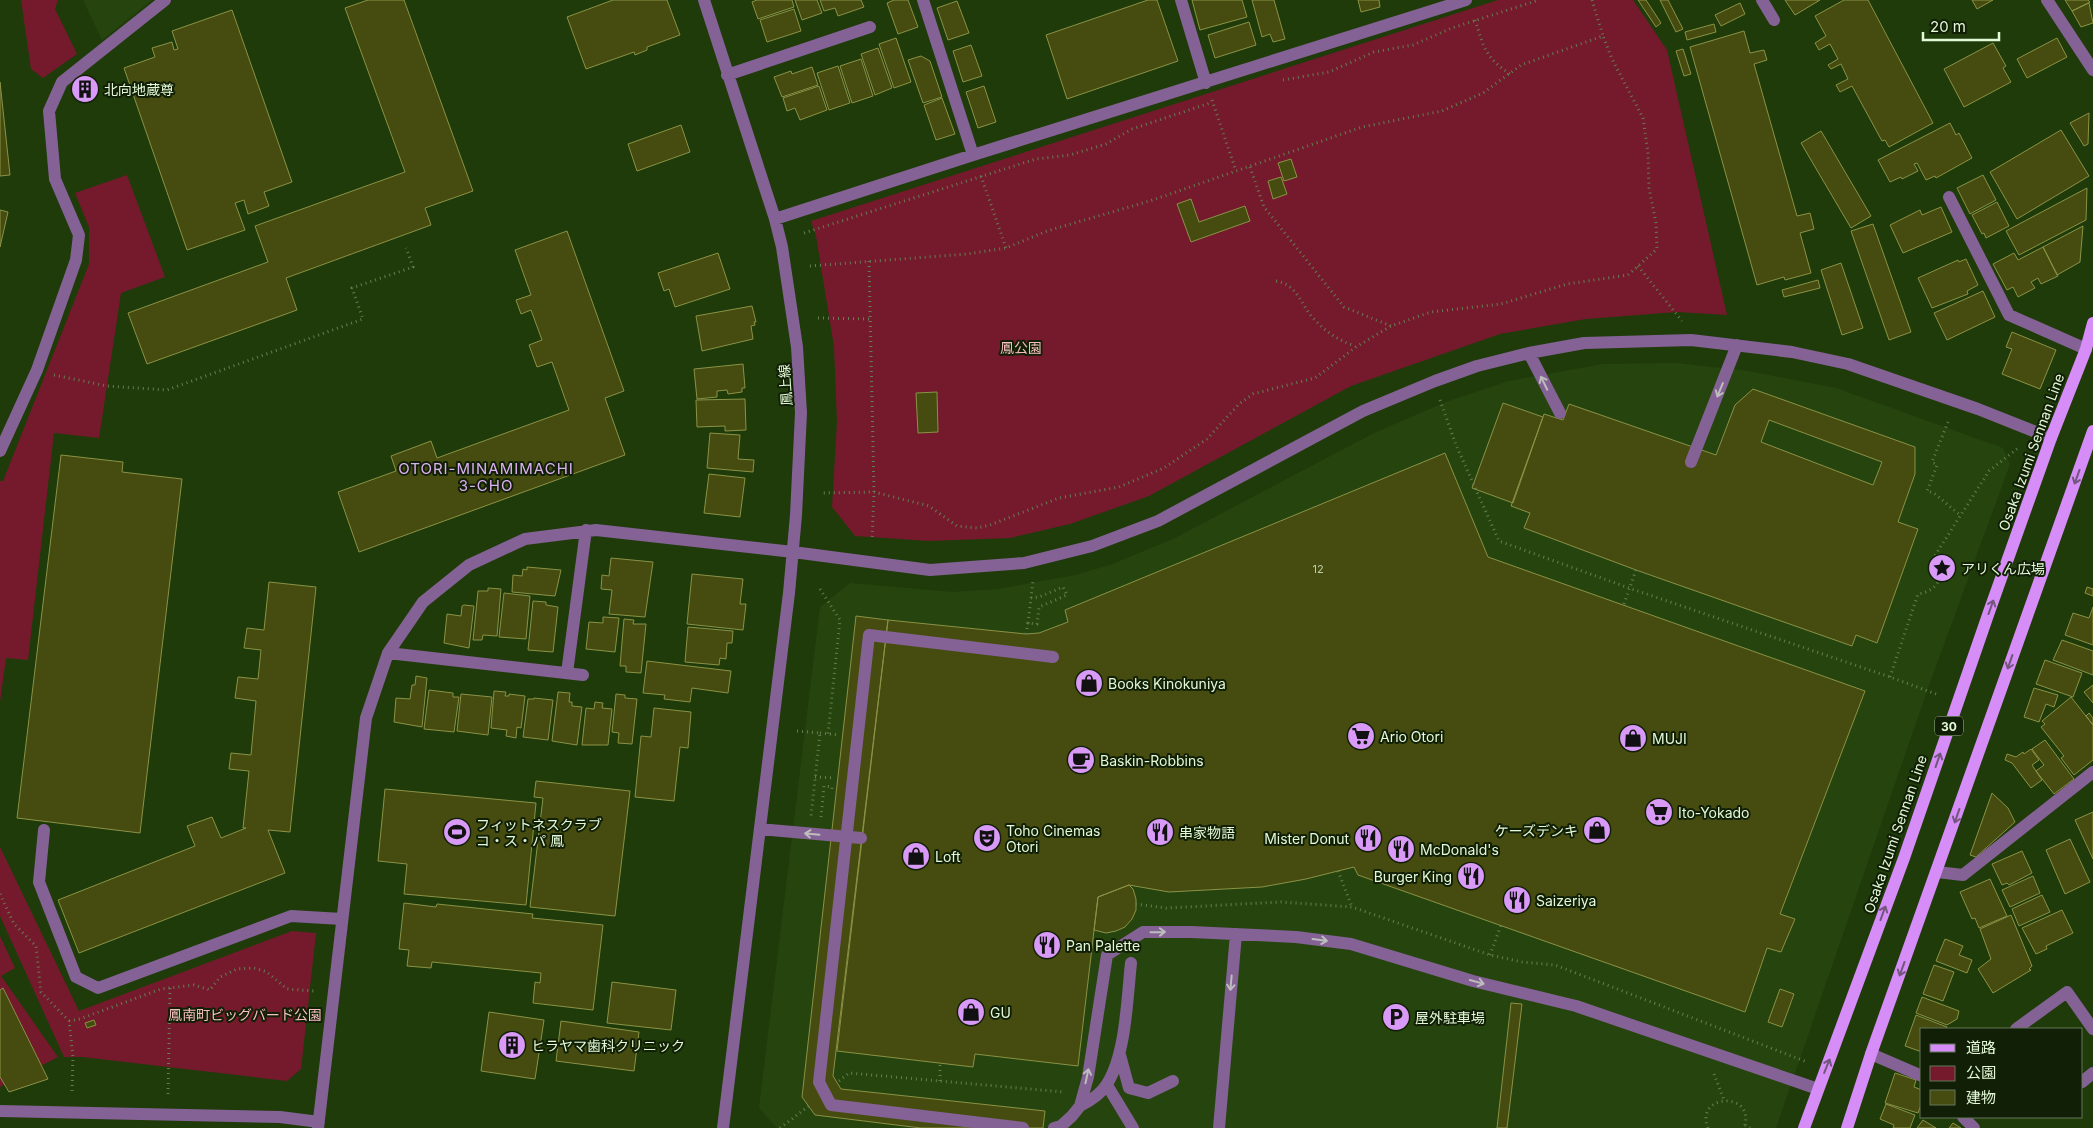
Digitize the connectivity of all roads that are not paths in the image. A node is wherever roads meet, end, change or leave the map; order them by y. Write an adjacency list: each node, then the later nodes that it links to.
1 (165, 0): 23 (street)
2 (704, 0): 11 (street, 鳳上線)
3 (922, 0): 13 (street)
4 (1181, 0): 12 (street)
5 (1466, 0): 12 (street)
6 (1762, 0): 8 (street)
7 (2047, 0): 10 (street)
8 (1774, 20)
9 (870, 27): 11 (street)
10 (2093, 70)
11 (727, 75): 15 (street, 鳳上線)
12 (1206, 83): 13 (street)
13 (973, 155): 15 (street)
14 (1949, 198): 18 (street)
15 (775, 219): 26 (street, 鳳上線)
16 (2093, 324): 18 (main road, Osaka Izumi Sennan Line / 30)
17 (1737, 345): 19 (street); 22 (street); 24 (street, one-way to 24)
18 (2086, 349): 22 (main road, Osaka Izumi Sennan Line / 30)
19 (1529, 353): 20 (street, one-way to 19); 26 (street)
20 (1560, 413)
21 (2093, 431): 35 (main road, 30, one-way to 35)
22 (2051, 438): 48 (main road, Osaka Izumi Sennan Line / 30, one-way to 22)
23 (0, 451)
24 (1691, 462)
25 (586, 530): 26 (street); 27 (street); 29 (street)
26 (792, 552): 32 (street, 鳳上線)
27 (388, 653): 29 (street); 36 (street)
28 (1053, 657): 54 (street, bridge)
29 (568, 673): 30 (street)
30 (583, 675)
31 (2093, 772): 35 (street)
32 (760, 829): 34 (street, one-way to 32); 53 (street, 鳳上線)
33 (44, 830): 36 (street)
34 (861, 838)
35 (1937, 872): 41 (main road, 30, one-way to 41)
36 (342, 919): 52 (street)
37 (1236, 934): 48 (street, one-way to 48); 49 (street, one-way to 37); 57 (street, one-way to 57)
38 (1131, 962): 42 (street)
39 (2017, 1028): 40 (street)
40 (2093, 1029)
41 (1871, 1054): 44 (street); 59 (main road, 30)
42 (1120, 1055): 45 (street); 47 (street)
43 (2093, 1073): 46 (street)
44 (1920, 1075)
45 (1172, 1081)
46 (2083, 1081)
47 (1107, 1085): 49 (street); 56 (street)
48 (1818, 1089): 58 (main road, Osaka Izumi Sennan Line / 30)
49 (1080, 1106): 55 (street)
50 (0, 1111): 52 (street)
51 (1964, 1118): 60 (street)
52 (319, 1125)
53 (722, 1128)
54 (1023, 1128)
55 (1054, 1128)
56 (1133, 1128)
57 (1219, 1128)
58 (1804, 1128)
59 (1847, 1128)
60 (1974, 1128)

